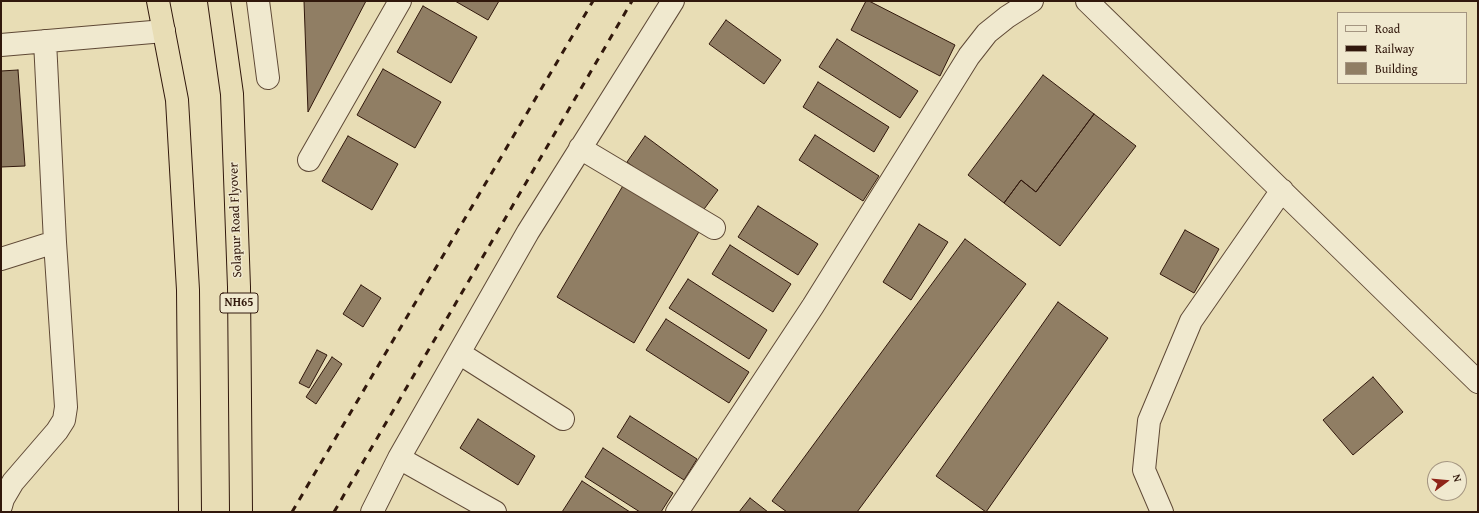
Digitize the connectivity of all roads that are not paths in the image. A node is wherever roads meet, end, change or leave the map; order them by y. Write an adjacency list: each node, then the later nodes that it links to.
1 (158, 1): 8 (highway)
2 (219, 1): 24 (highway, Solapur Road Flyover / NH65)
3 (258, 1): 11 (street)
4 (400, 1): 13 (street)
5 (672, 1): 12 (street)
6 (1032, 1): 27 (street)
7 (1087, 1): 14 (street)
8 (164, 31): 9 (street); 23 (highway)
9 (45, 41): 10 (street); 16 (street)
10 (1, 45)
11 (268, 78)
12 (580, 148): 15 (street); 18 (street)
13 (309, 160)
14 (1282, 190): 19 (street); 28 (street)
15 (714, 228)
16 (55, 242): 17 (street); 22 (street)
17 (1, 259)
18 (459, 353): 20 (street); 21 (street)
19 (1478, 382)
20 (563, 419)
21 (399, 458): 25 (street); 26 (street)
22 (1, 506)
23 (190, 512)
24 (241, 512)
25 (372, 512)
26 (495, 512)
27 (677, 512)
28 (1162, 512)

